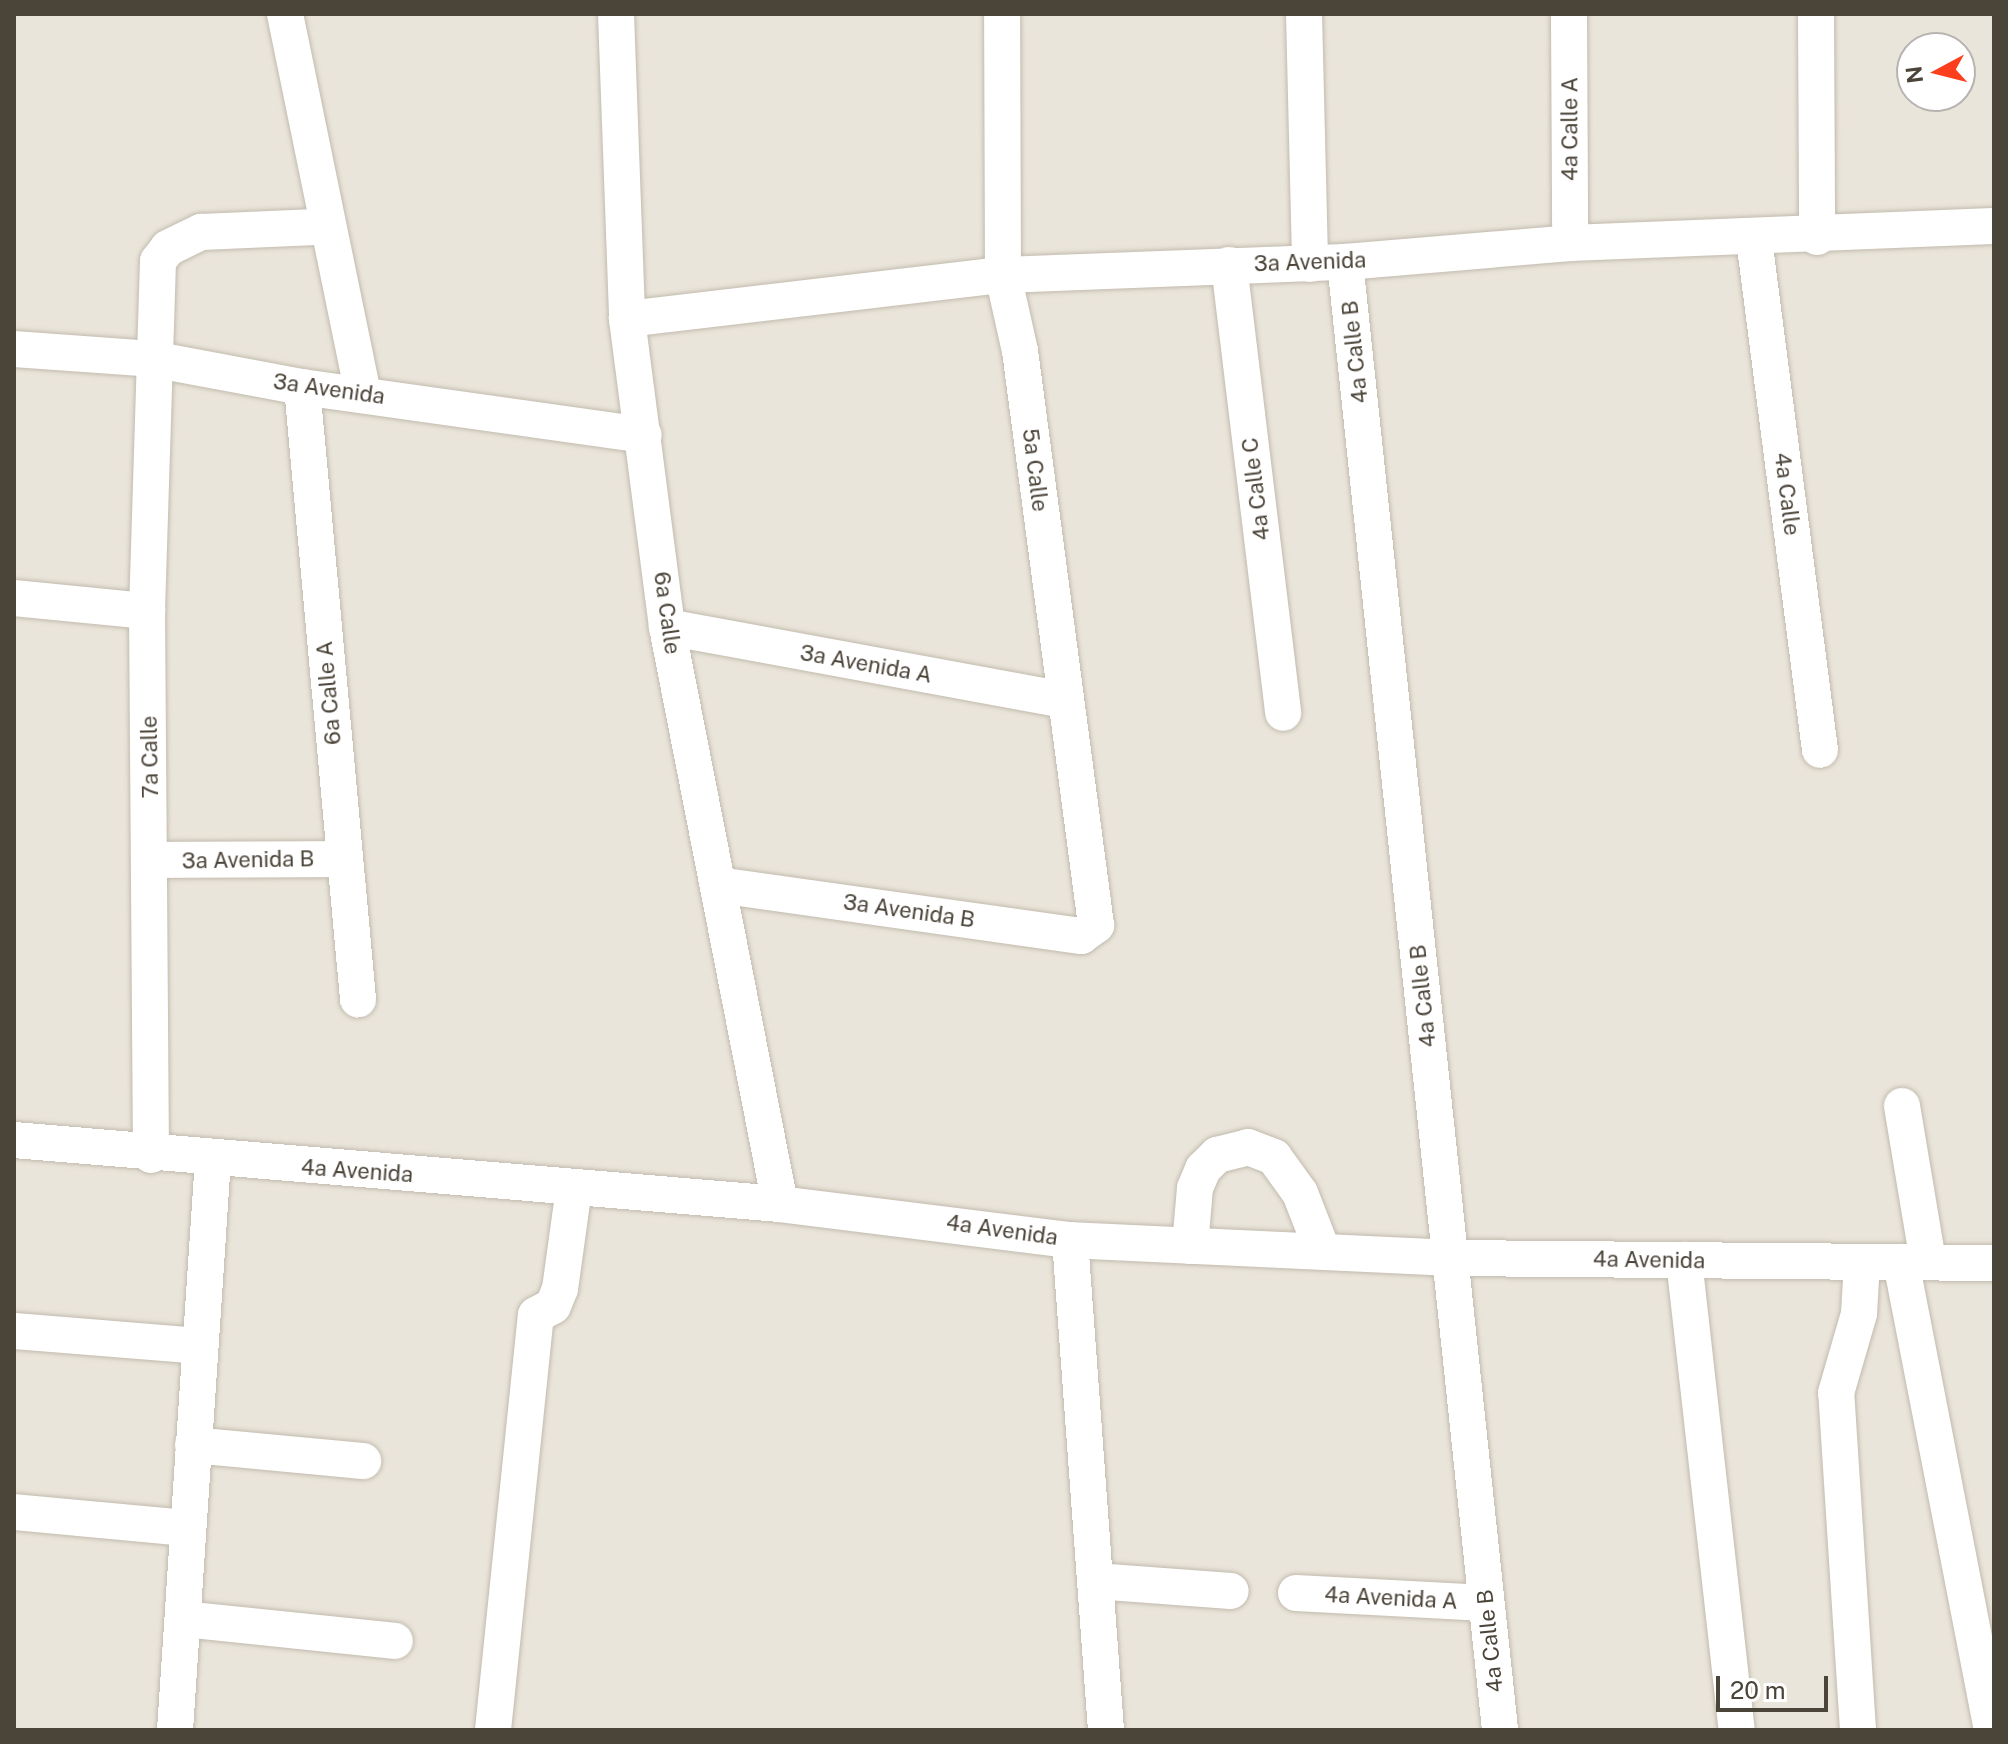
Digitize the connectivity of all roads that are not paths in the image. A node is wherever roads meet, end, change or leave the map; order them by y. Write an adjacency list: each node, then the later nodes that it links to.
1 (285, 14): 19 (street)
2 (616, 14): 15 (street, 6a Calle)
3 (1002, 14): 14 (street, 5a Calle)
4 (1304, 14): 12 (street)
5 (1569, 14): 11 (street, 4a Calle A)
6 (1816, 14): 9 (street)
7 (1994, 226): 9 (street, 3a Avenida)
8 (316, 227): 17 (street, 7a Calle)
9 (1817, 237): 10 (street, 3a Avenida)
10 (1754, 239): 11 (street, 3a Avenida); 26 (street, 4a Calle)
11 (1570, 243): 12 (street, 3a Avenida)
12 (1328, 263): 13 (street, 3a Avenida); 41 (street, 4a Calle B)
13 (1229, 265): 14 (street, 3a Avenida); 25 (street, 4a Calle C)
14 (1003, 275): 15 (street, 3a Avenida); 24 (street, 5a Calle)
15 (627, 319): 20 (street, 6a Calle)
16 (14, 349): 17 (street, 3a Avenida)
17 (152, 359): 18 (street, 3a Avenida); 22 (street, 7a Calle)
18 (302, 387): 19 (street, 3a Avenida); 27 (street, 6a Calle A)
19 (363, 393): 20 (street, 3a Avenida)
20 (644, 435): 23 (street, 6a Calle)
21 (14, 598): 22 (street)
22 (147, 611): 28 (street, 7a Calle)
23 (667, 627): 24 (street, 3a Avenida A); 29 (street, 6a Calle)
24 (1064, 700): 30 (street, 5a Calle)
25 (1283, 713)
26 (1820, 750)
27 (344, 859): 28 (street, 3a Avenida B); 31 (street, 6a Calle A)
28 (152, 860): 34 (street, 7a Calle)
29 (718, 885): 30 (street, 3a Avenida B); 37 (street, 6a Calle)
30 (1096, 925)
31 (358, 999)
32 (1902, 1106): 44 (street)
33 (14, 1140): 34 (street, 4a Avenida)
34 (151, 1155): 35 (street, 4a Avenida)
35 (213, 1160): 36 (street, 4a Avenida); 47 (street)
36 (574, 1188): 37 (street, 4a Avenida); 59 (street)
37 (780, 1204): 38 (street, 4a Avenida)
38 (1070, 1240): 39 (street, 4a Avenida); 52 (street)
39 (1190, 1246): 40 (street, 4a Avenida); 40 (street)
40 (1323, 1252): 41 (street, 4a Avenida)
41 (1451, 1258): 42 (street, 4a Avenida); 55 (street, 4a Calle B)
42 (1684, 1260): 43 (street, 4a Avenida); 62 (street)
43 (1862, 1262): 44 (street, 4a Avenida); 63 (street)
44 (1914, 1262): 45 (street, 4a Avenida); 64 (street)
45 (1994, 1263)
46 (14, 1331): 47 (street)
47 (199, 1346): 48 (street)
48 (193, 1445): 49 (street); 51 (street)
49 (363, 1461)
50 (14, 1512): 51 (street)
51 (187, 1528): 56 (street)
52 (1095, 1581): 53 (street); 60 (street)
53 (1231, 1591)
54 (1296, 1593): 55 (street, 4a Avenida A)
55 (1486, 1603): 61 (street, 4a Calle B)
56 (183, 1619): 57 (street); 58 (street)
57 (395, 1641)
58 (179, 1726)
59 (493, 1730)
60 (1106, 1730)
61 (1500, 1730)
62 (1737, 1730)
63 (1858, 1730)
64 (1992, 1730)

